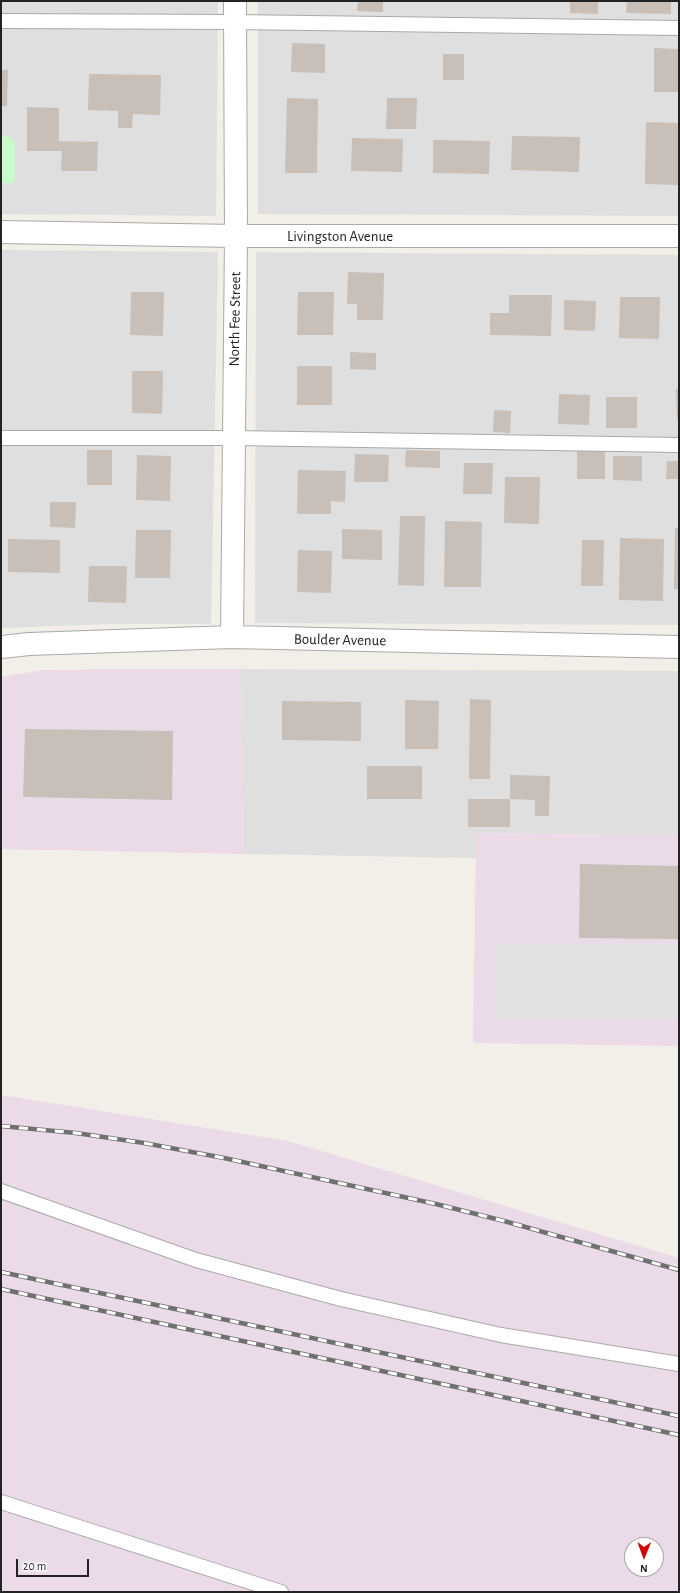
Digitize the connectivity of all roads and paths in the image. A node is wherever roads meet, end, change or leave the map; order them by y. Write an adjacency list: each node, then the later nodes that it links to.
1 (235, 12): 2 (lane); 3 (lane); 5 (street, North Fee Street)
2 (1, 21)
3 (679, 28)
4 (1, 232): 5 (street, Livingston Avenue)
5 (236, 236): 6 (street, Livingston Avenue); 8 (street, North Fee Street)
6 (679, 236)
7 (1, 438): 8 (lane)
8 (234, 438): 9 (lane); 10 (street, North Fee Street)
9 (679, 445)
10 (232, 637): 11 (street, Boulder Avenue); 12 (street, Boulder Avenue)
11 (1, 647)
12 (679, 647)
13 (1, 1191): 14 (lane)
14 (679, 1364)
15 (1, 1502): 16 (lane)
16 (281, 1592)

